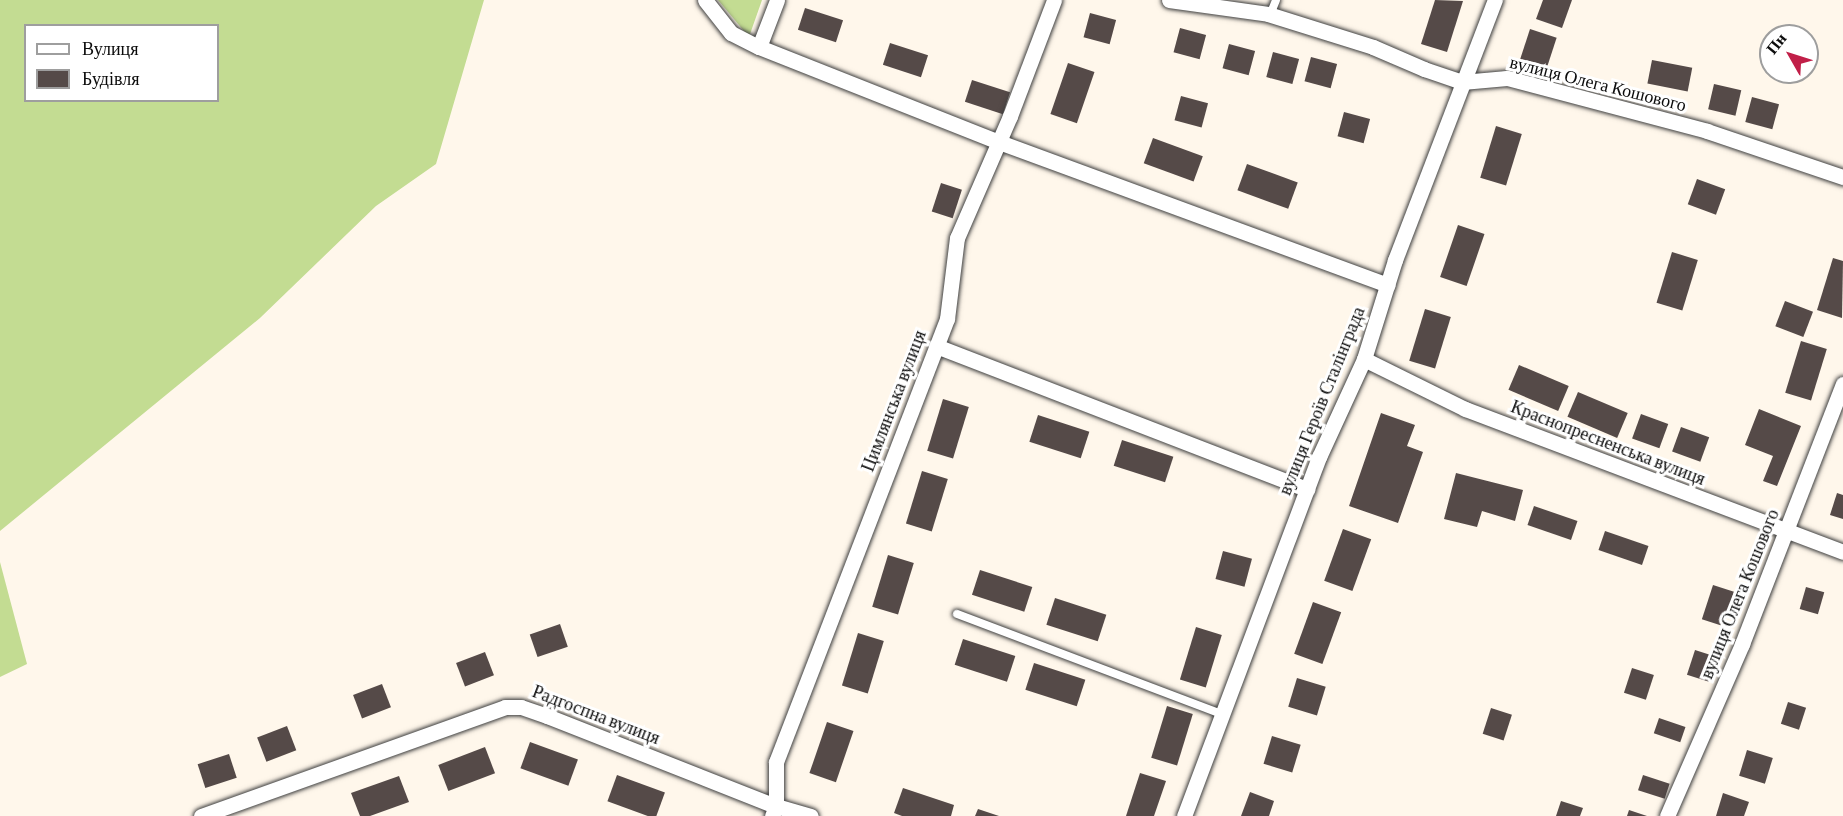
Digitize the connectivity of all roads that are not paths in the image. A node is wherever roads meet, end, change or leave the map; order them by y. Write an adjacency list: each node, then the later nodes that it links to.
1 (705, 0): 8 (street)
2 (777, 0): 8 (street)
3 (1054, 0): 10 (street, Цимлянська вулиця)
4 (1169, 0): 7 (street, вулиця Олега Кошового)
5 (1276, 0): 7 (lane)
6 (1495, 0): 9 (street, вулиця Героїв Сталінграда)
7 (1270, 15): 9 (street, вулиця Олега Кошового)
8 (759, 47): 10 (street)
9 (1462, 82): 11 (street, вулиця Олега Кошового); 12 (street, вулиця Героїв Сталінграда)
10 (999, 142): 12 (street); 13 (street, Цимлянська вулиця)
11 (1843, 177)
12 (1387, 285): 14 (street, вулиця Героїв Сталінграда)
13 (936, 346): 16 (street); 22 (street, Цимлянська вулиця)
14 (1364, 358): 16 (street, вулиця Героїв Сталінграда); 17 (street, Краснопресненська вулиця)
15 (1843, 384): 17 (street, вулиця Олега Кошового)
16 (1307, 489): 20 (street, вулиця Героїв Сталінграда)
17 (1787, 529): 18 (street, Краснопресненська вулиця); 26 (street, вулиця Олега Кошового)
18 (1843, 552)
19 (957, 614): 20 (lane)
20 (1222, 714): 25 (street, вулиця Героїв Сталінграда)
21 (233, 811): 22 (street, Радгоспна вулиця); 23 (street, Радгоспна вулиця)
22 (774, 811): 24 (street, Радгоспна вулиця)
23 (201, 816)
24 (811, 816)
25 (1184, 816)
26 (1667, 816)

